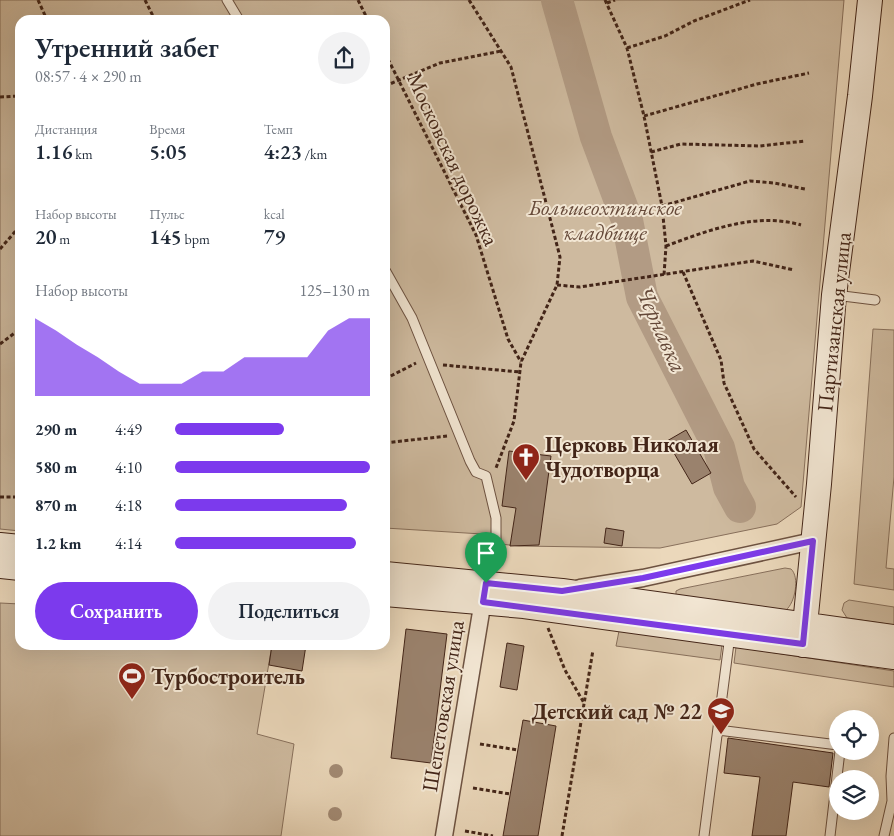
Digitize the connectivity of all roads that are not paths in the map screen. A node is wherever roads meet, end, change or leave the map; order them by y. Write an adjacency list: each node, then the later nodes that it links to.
1 (227, 0): 3 (lane)
2 (870, 0): 5 (street, Партизанская улица)
3 (236, 15)
4 (390, 279): 14 (lane)
5 (834, 295): 6 (lane); 7 (street, Партизанская улица)
6 (875, 300)
7 (813, 541): 13 (street); 16 (street, Партизанская улица)
8 (0, 545): 9 (street)
9 (15, 546)
10 (0, 566): 11 (street)
11 (15, 568)
12 (390, 575): 14 (street)
13 (562, 591): 14 (street); 16 (street)
14 (484, 592): 15 (street); 17 (street); 25 (street, Шепетовская улица)
15 (390, 594)
16 (804, 634): 17 (street); 18 (street); 19 (street)
17 (730, 635): 20 (lane)
18 (894, 637)
19 (894, 657)
20 (718, 730): 22 (lane); 26 (lane)
21 (894, 738): 24 (lane)
22 (829, 744)
23 (839, 760): 27 (lane)
24 (893, 776): 28 (lane)
25 (444, 836)
26 (704, 836)
27 (830, 836)
28 (884, 836)

